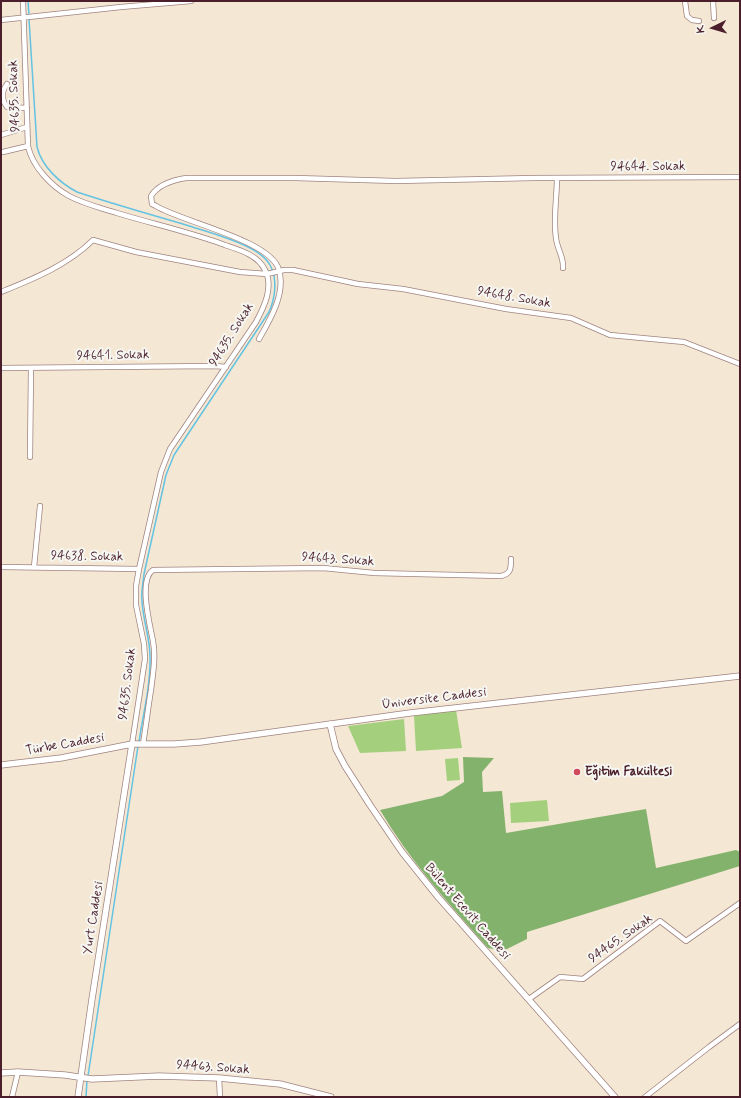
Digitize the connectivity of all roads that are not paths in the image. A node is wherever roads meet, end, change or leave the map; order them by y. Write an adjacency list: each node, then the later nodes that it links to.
1 (23, 1): 5 (street, 94635. Sokak)
2 (191, 1): 5 (street)
3 (685, 1): 8 (street)
4 (713, 1): 6 (street)
5 (27, 17): 7 (street); 10 (street, 94635. Sokak)
6 (714, 18)
7 (1, 20)
8 (699, 21)
9 (7, 84): 10 (street)
10 (27, 108): 11 (street, 94635. Sokak)
11 (27, 127): 12 (street); 13 (street, 94635. Sokak)
12 (1, 135)
13 (28, 146): 14 (street); 19 (street, 94635. Sokak)
14 (3, 152)
15 (740, 177): 16 (street, 94644. Sokak)
16 (557, 178): 17 (street); 18 (street, 94644. Sokak)
17 (562, 268)
18 (280, 271): 19 (street, 94648. Sokak); 21 (street); 22 (street, 94648. Sokak)
19 (267, 274): 20 (street, 94648. Sokak); 23 (street, 94635. Sokak)
20 (1, 292)
21 (259, 339)
22 (740, 364)
23 (226, 367): 25 (street, 94641. Sokak); 31 (street, 94635. Sokak)
24 (1, 368): 25 (street, 94641. Sokak)
25 (31, 368): 26 (street)
26 (30, 457)
27 (40, 506): 30 (street, 94638. Sokak)
28 (511, 559): 32 (street, 94643. Sokak)
29 (1, 567): 30 (street, 94638. Sokak)
30 (34, 567): 31 (street, 94638. Sokak)
31 (139, 569): 35 (street, 94635. Sokak)
32 (151, 571): 36 (street, 94635. Sokak)
33 (740, 676): 34 (street, Üniversite Caddesi)
34 (330, 724): 36 (street, Üniversite Caddesi); 39 (street, Bülent Ecevit Caddesi)
35 (132, 744): 36 (street, Üniversite Caddesi); 37 (street, Türbe Caddesi); 43 (street, Yurt Caddesi)
36 (143, 744)
37 (1, 765)
38 (740, 903): 39 (street, 94465. Sokak)
39 (529, 999): 49 (street, Bülent Ecevit Caddesi)
40 (740, 1024): 50 (street)
41 (18, 1072): 42 (street, 94463. Sokak); 43 (street, 94463. Sokak); 45 (street)
42 (1, 1073)
43 (80, 1078): 44 (street, 94463. Sokak); 46 (street, Yurt Caddesi)
44 (219, 1078): 47 (street); 48 (street, 94463. Sokak)
45 (12, 1097)
46 (78, 1097)
47 (220, 1097)
48 (331, 1097)
49 (615, 1097)
50 (645, 1097)

